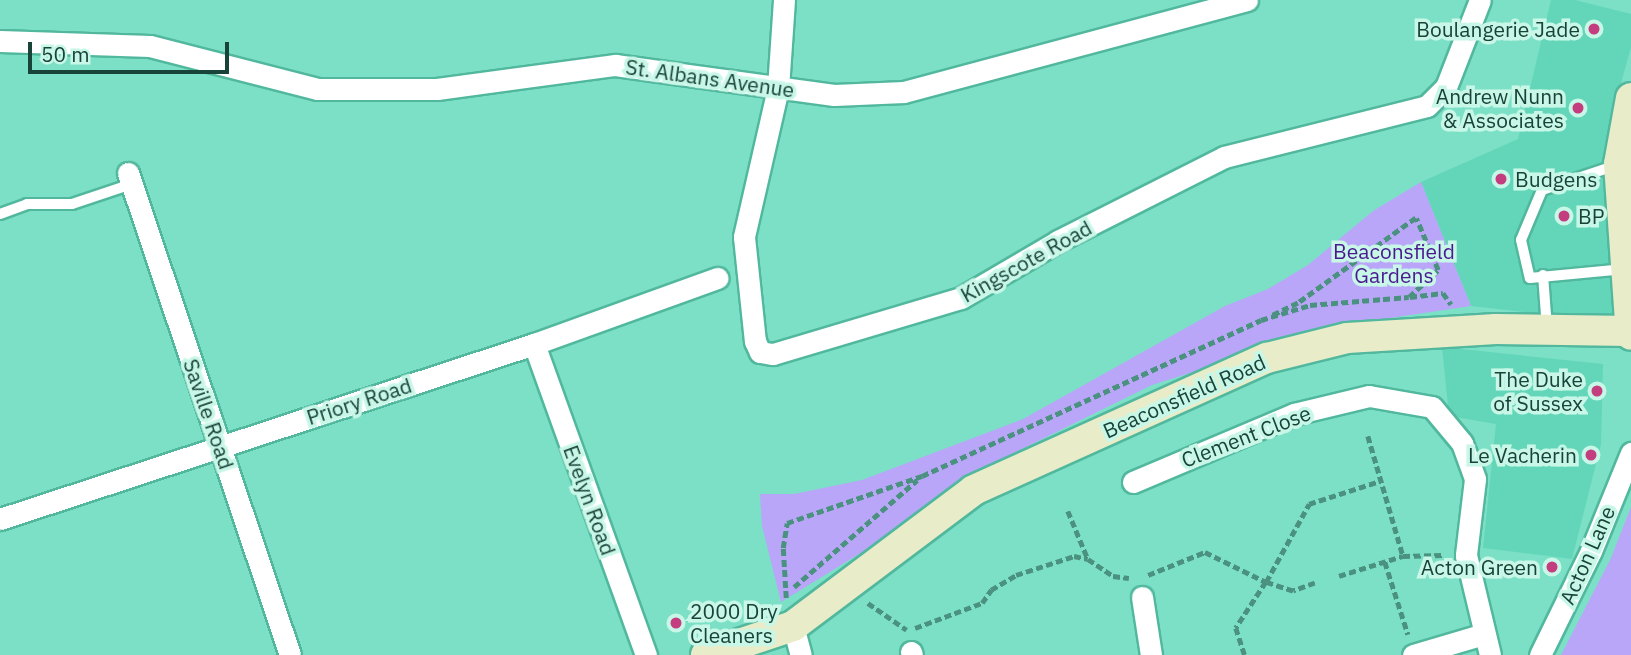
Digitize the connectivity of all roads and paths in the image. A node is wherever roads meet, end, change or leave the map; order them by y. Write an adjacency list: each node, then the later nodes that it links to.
1 (784, 0): 5 (street)
2 (1247, 0): 5 (street, St. Albans Avenue)
3 (1480, 0): 5 (street, Kingscote Road)
4 (0, 41): 5 (street, St. Albans Avenue)
5 (778, 88)
6 (1631, 99): 7 (main road)
7 (1619, 164): 10 (main road); 11 (lane)
8 (130, 179): 9 (lane); 18 (street, Saville Road)
9 (0, 214)
10 (1627, 269): 11 (lane); 15 (main road)
11 (1543, 275): 14 (lane)
12 (717, 278): 16 (street, Priory Road)
13 (1271, 316): 13 (path); 20 (path)
14 (1547, 331): 15 (main road, Beaconsfield Road); 34 (main road, Beaconsfield Road)
15 (1631, 333)
16 (534, 344): 18 (street, Priory Road); 37 (street, Evelyn Road)
17 (1368, 436): 21 (path)
18 (220, 445): 24 (street, Priory Road); 36 (street, Saville Road)
19 (1631, 453): 44 (street, Acton Lane)
20 (922, 476): 20 (path)
21 (1380, 481): 26 (path); 30 (path)
22 (1133, 482): 25 (street, Clement Close)
23 (1068, 511): 27 (path)
24 (0, 519)
25 (1466, 555): 26 (path); 35 (street, Clement Close)
26 (1403, 556): 28 (path)
27 (1088, 559): 30 (path); 33 (path)
28 (1385, 562): 29 (path); 42 (path)
29 (1339, 576)
30 (1266, 582): 31 (path); 41 (path)
31 (1315, 583)
32 (1142, 597): 40 (street)
33 (867, 602)
34 (793, 626): 38 (main road); 39 (street)
35 (1485, 634): 42 (street); 43 (street, Clement Close)
36 (290, 655)
37 (646, 655)
38 (706, 655)
39 (801, 655)
40 (1151, 655)
41 (1245, 655)
42 (1414, 655)
43 (1489, 655)
44 (1541, 655)

